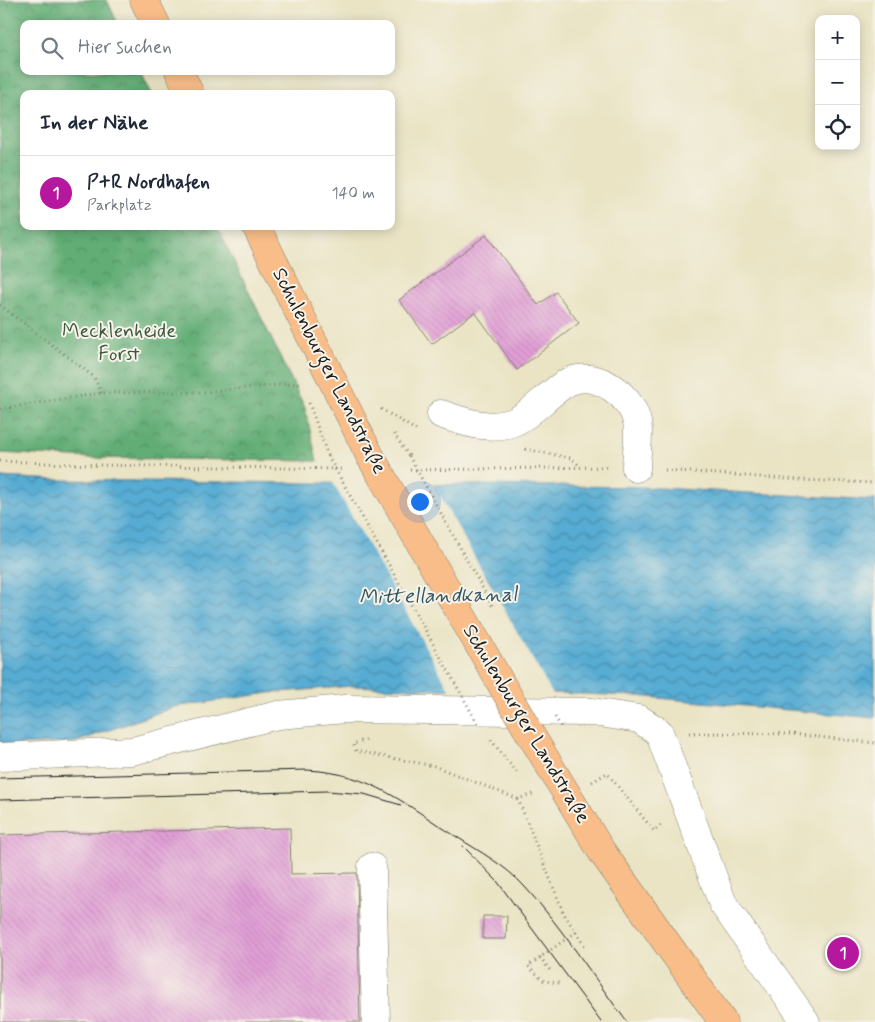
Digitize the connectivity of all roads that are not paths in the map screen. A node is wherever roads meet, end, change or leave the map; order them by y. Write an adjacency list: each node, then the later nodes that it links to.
1 (144, 0): 2 (main road)
2 (154, 20)
3 (181, 75): 4 (main road)
4 (188, 90)
5 (258, 230): 11 (main road, Schulenburger Landstraße, bridge)
6 (441, 414): 7 (lane)
7 (636, 468)
8 (0, 757): 12 (lane)
9 (372, 867): 10 (lane)
10 (376, 1022)
11 (723, 1022)
12 (806, 1022)

